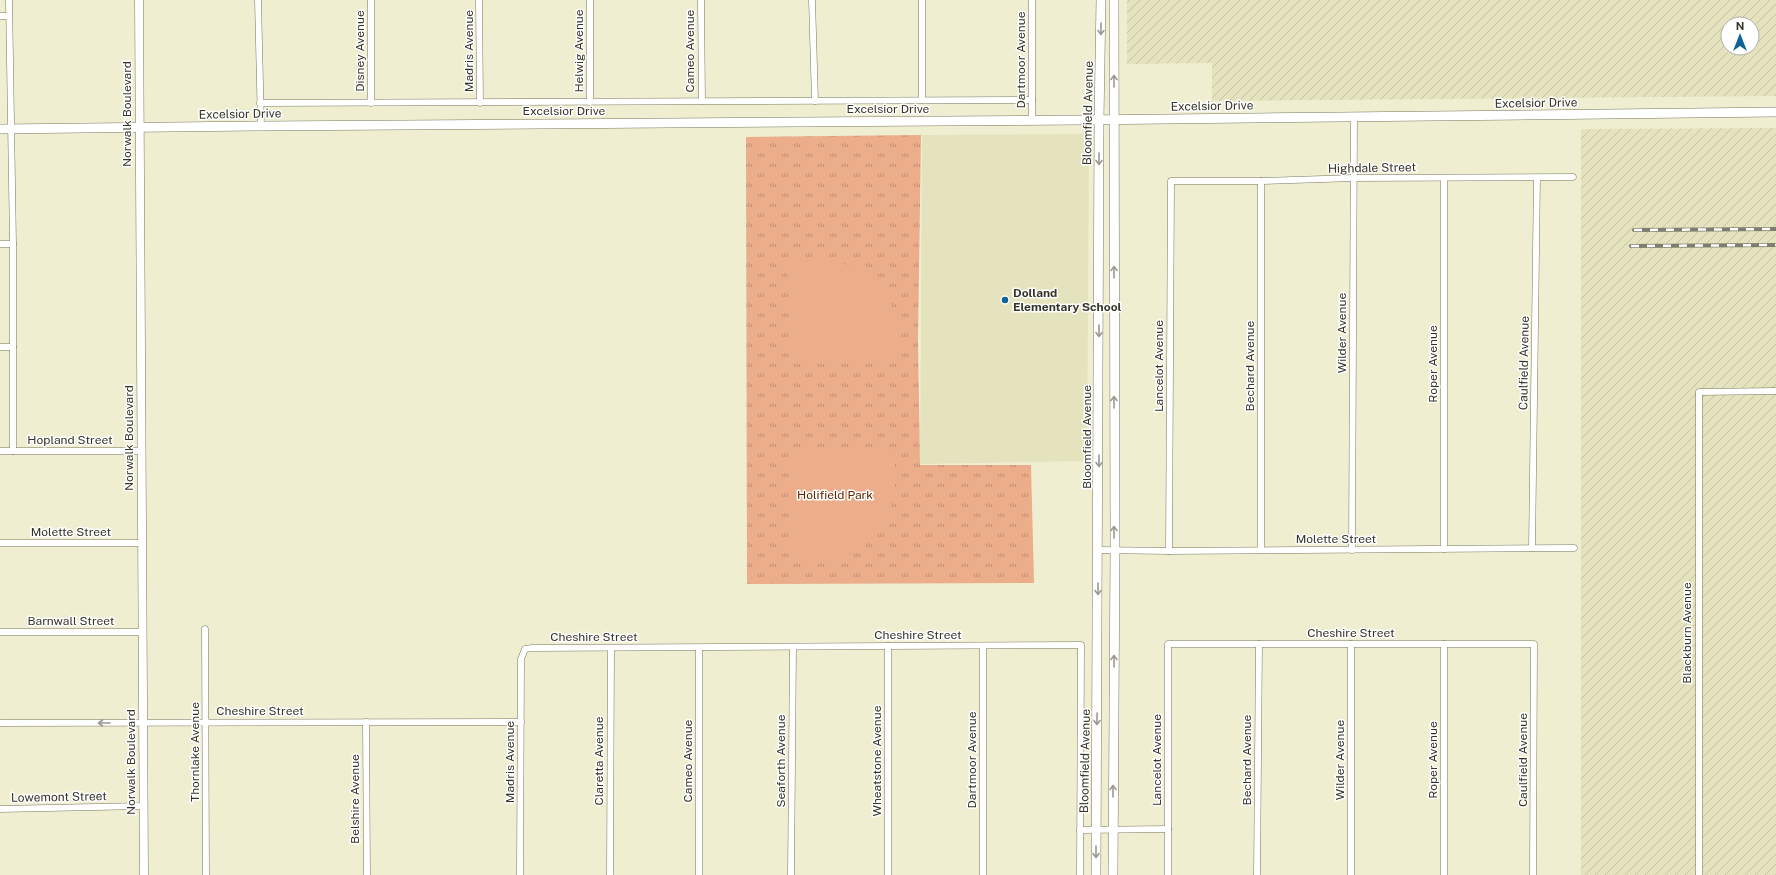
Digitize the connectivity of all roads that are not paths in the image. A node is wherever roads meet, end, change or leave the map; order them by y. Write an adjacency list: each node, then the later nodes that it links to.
1 (9, 0): 14 (street)
2 (139, 0): 29 (street, Norwalk Boulevard)
3 (258, 0): 20 (street)
4 (371, 0): 21 (street, Disney Avenue)
5 (480, 0): 22 (street, Madris Avenue)
6 (590, 0): 19 (street, Helwig Avenue)
7 (701, 0): 17 (street, Cameo Avenue)
8 (812, 0): 18 (street)
9 (922, 0): 15 (street)
10 (1032, 0): 16 (street, Dartmoor Avenue)
11 (1101, 0): 26 (main road, Bloomfield Avenue, one-way to 26)
12 (1114, 0): 27 (main road, Bloomfield Avenue, one-way to 12)
13 (0, 16): 14 (street)
14 (9, 16): 31 (street)
15 (922, 100): 16 (street, Excelsior Drive); 18 (street, Excelsior Drive)
16 (1032, 100): 25 (street, Dartmoor Avenue)
17 (702, 101): 18 (street, Excelsior Drive); 19 (street, Excelsior Drive)
18 (814, 101)
19 (590, 102): 22 (street, Excelsior Drive)
20 (260, 103): 21 (street, Excelsior Drive); 28 (street)
21 (371, 103): 22 (street, Excelsior Drive)
22 (480, 103)
23 (1776, 112): 24 (main road, Excelsior Drive)
24 (1354, 117): 27 (main road, Excelsior Drive); 33 (street, Wilder Avenue)
25 (1032, 120): 26 (main road, Excelsior Drive); 28 (main road, Excelsior Drive)
26 (1099, 120): 27 (main road, Excelsior Drive); 51 (main road, Bloomfield Avenue, one-way to 51)
27 (1113, 120): 52 (main road, Bloomfield Avenue, one-way to 27)
28 (261, 126): 29 (main road, Excelsior Drive)
29 (138, 128): 31 (main road, Excelsior Drive); 43 (street, Norwalk Boulevard)
30 (0, 129): 31 (main road, Excelsior Drive)
31 (11, 129): 39 (street)
32 (1573, 177): 35 (street, Highdale Street)
33 (1354, 178): 34 (street, Highdale Street); 37 (street, Highdale Street); 54 (street, Wilder Avenue)
34 (1444, 178): 35 (street, Highdale Street); 50 (street, Roper Avenue)
35 (1537, 178): 48 (street, Caulfield Avenue)
36 (1171, 181): 37 (street, Highdale Street); 55 (street, Lancelot Avenue)
37 (1262, 181): 53 (street, Bechard Avenue)
38 (0, 244): 39 (street)
39 (13, 244): 41 (street)
40 (0, 347): 41 (street)
41 (13, 347): 45 (street)
42 (1776, 391): 98 (street, Blackburn Avenue)
43 (141, 450): 45 (street, Hopland Street); 47 (street, Norwalk Boulevard)
44 (0, 451): 45 (street, Hopland Street)
45 (13, 451)
46 (0, 543): 47 (street, Molette Street)
47 (141, 543): 58 (street, Norwalk Boulevard)
48 (1532, 548): 49 (street, Molette Street); 50 (street, Molette Street)
49 (1574, 548)
50 (1444, 549): 54 (street, Molette Street)
51 (1098, 550): 52 (street, Molette Street); 79 (main road, Bloomfield Avenue, one-way to 79)
52 (1114, 550): 55 (street, Molette Street); 80 (main road, Bloomfield Avenue, one-way to 52)
53 (1261, 550): 54 (street, Molette Street); 55 (street, Molette Street)
54 (1352, 550)
55 (1168, 551)
56 (205, 629): 74 (street, Thornlake Avenue)
57 (0, 632): 58 (street, Barnwall Street)
58 (142, 632): 73 (street, Norwalk Boulevard)
59 (1168, 644): 60 (street, Cheshire Street); 77 (street, Lancelot Avenue)
60 (1258, 644): 61 (street, Cheshire Street); 94 (street, Bechard Avenue)
61 (1351, 644): 62 (street, Cheshire Street); 95 (street, Wilder Avenue)
62 (1444, 644): 63 (street, Cheshire Street); 96 (street, Roper Avenue)
63 (1534, 644): 97 (street, Caulfield Avenue)
64 (888, 646): 65 (street, Cheshire Street); 66 (street, Cheshire Street); 88 (street, Wheatstone Avenue)
65 (984, 646): 78 (street, Cheshire Street); 89 (street, Dartmoor Avenue)
66 (793, 647): 68 (street, Cheshire Street); 87 (street, Seaforth Avenue)
67 (611, 648): 68 (street, Cheshire Street); 69 (street, Cheshire Street); 85 (street, Claretta Avenue)
68 (699, 648): 86 (street, Cameo Avenue)
69 (525, 649): 71 (street, Madris Avenue)
70 (366, 722): 71 (street, Cheshire Street); 74 (street, Cheshire Street); 83 (street, Belshire Avenue)
71 (521, 722): 84 (street, Madris Avenue)
72 (0, 723): 73 (street, Cheshire Street, one-way to 72)
73 (143, 723): 74 (street, Cheshire Street); 75 (street, Norwalk Boulevard)
74 (206, 723): 82 (street, Thornlake Avenue)
75 (143, 806): 76 (street, Lowemont Street); 81 (street, Norwalk Boulevard)
76 (0, 809)
77 (1168, 829): 80 (street); 93 (street, Lancelot Avenue)
78 (1080, 830): 79 (street); 90 (street, Cheshire Street)
79 (1096, 830): 80 (street); 91 (main road, Bloomfield Avenue, one-way to 91)
80 (1113, 830): 92 (main road, Bloomfield Avenue)
81 (144, 875)
82 (206, 875)
83 (367, 875)
84 (520, 875)
85 (610, 875)
86 (699, 875)
87 (791, 875)
88 (888, 875)
89 (983, 875)
90 (1080, 875)
91 (1096, 875)
92 (1112, 875)
93 (1168, 875)
94 (1257, 875)
95 (1351, 875)
96 (1444, 875)
97 (1533, 875)
98 (1699, 875)

